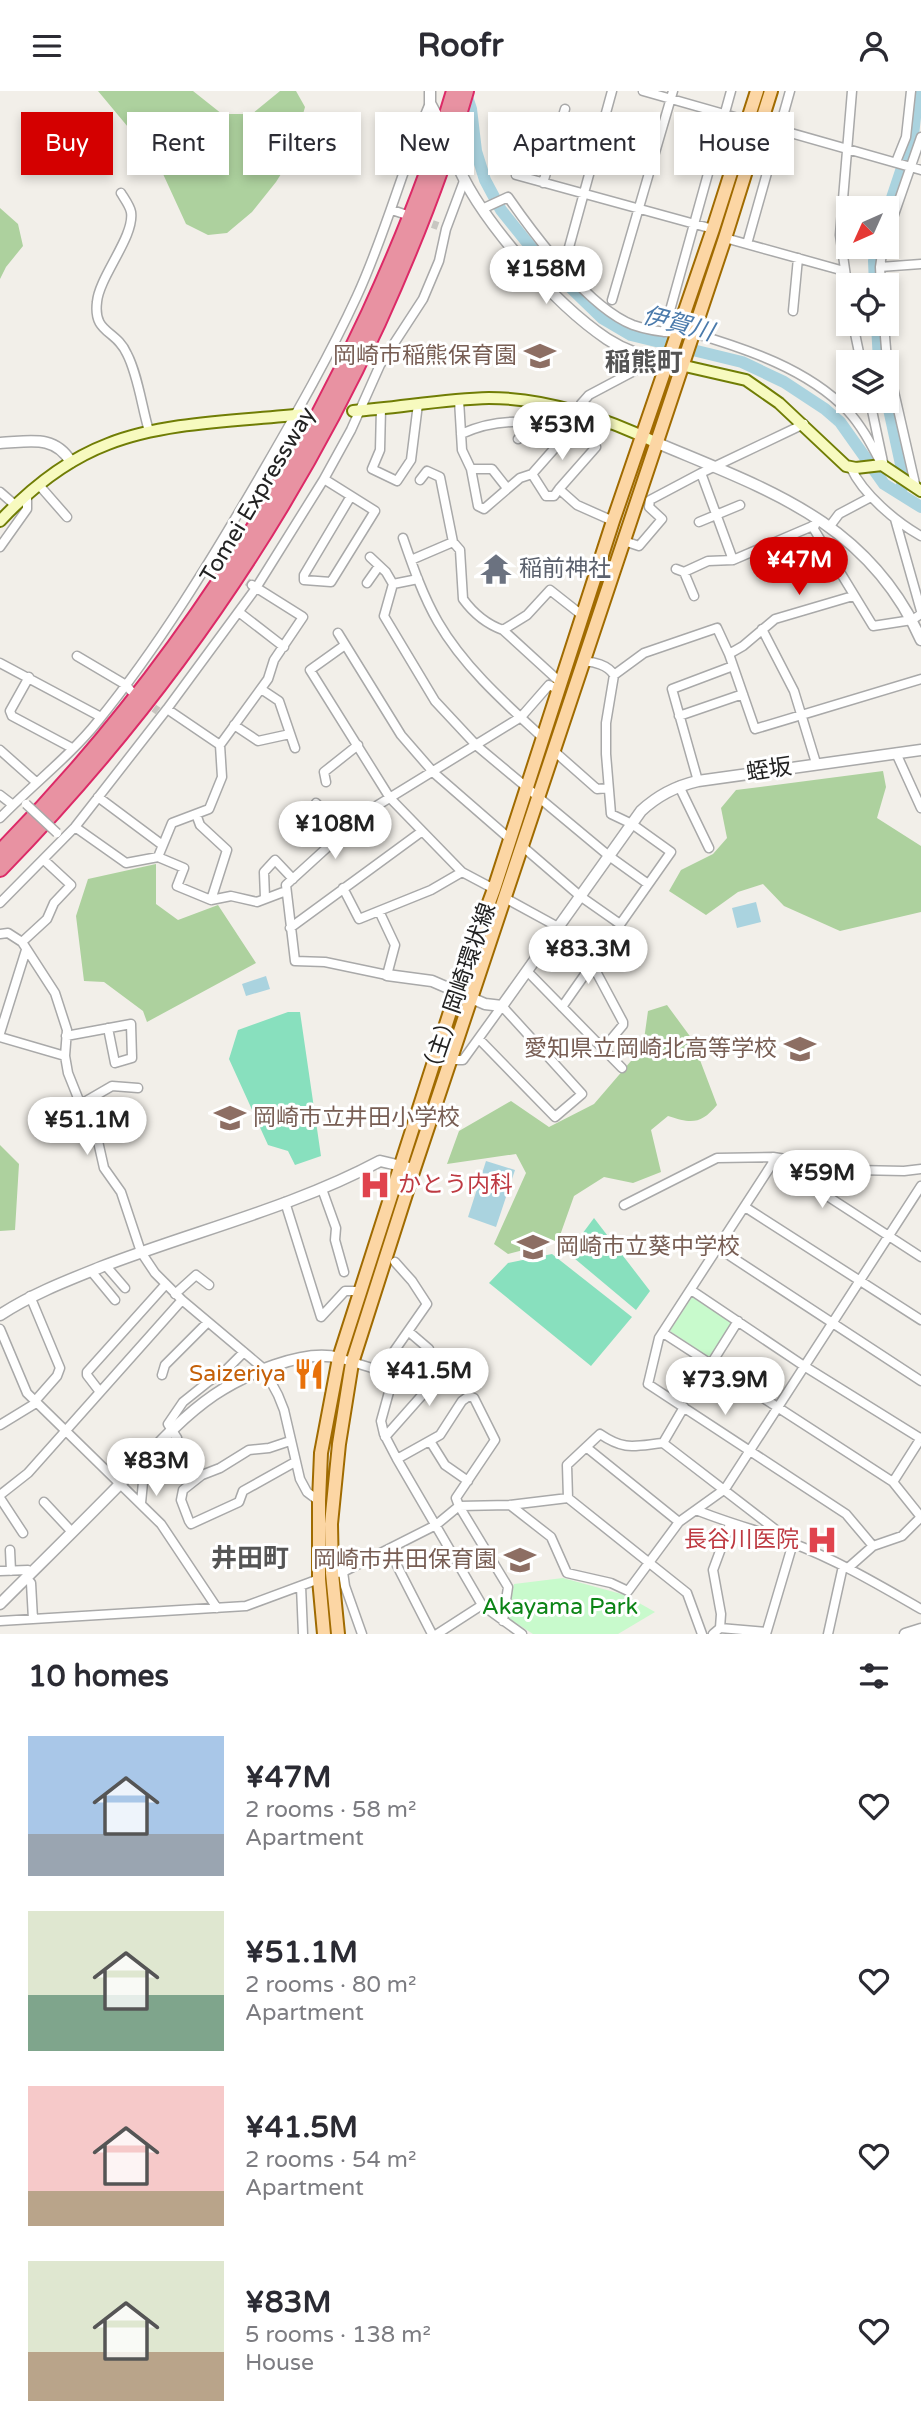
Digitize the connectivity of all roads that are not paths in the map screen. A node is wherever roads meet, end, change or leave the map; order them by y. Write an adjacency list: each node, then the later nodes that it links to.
1 (429, 91): 13 (street)
2 (454, 91): 16 (highway, Tomei Expressway)
3 (466, 91): 16 (highway, Tomei Expressway)
4 (612, 91): 39 (street)
5 (643, 91): 12 (street)
6 (731, 91): 18 (street)
7 (757, 91): 19 (main road)
8 (771, 91): 20 (main road)
9 (790, 91): 21 (street)
10 (852, 91): 24 (street)
11 (911, 91): 25 (street)
12 (672, 95): 17 (street); 43 (street)
13 (430, 103): 15 (street); 42 (street)
14 (565, 109): 37 (street)
15 (435, 112)
16 (454, 112)
17 (717, 112)
18 (726, 112)
19 (750, 112)
20 (765, 112)
21 (784, 112)
22 (794, 133): 24 (street)
23 (921, 137): 26 (street)
24 (848, 149): 25 (street); 54 (street)
25 (896, 162): 26 (street)
26 (911, 166): 27 (street); 40 (street)
27 (921, 170)
28 (428, 175): 187 (highway, Tomei Expressway)
29 (435, 175): 191 (highway, Tomei Expressway)
30 (462, 175): 36 (street)
31 (516, 175): 37 (street)
32 (709, 175): 45 (street)
33 (730, 175): 46 (main road)
34 (745, 175): 47 (main road)
35 (766, 175): 48 (street)
36 (464, 181): 41 (street); 67 (street)
37 (543, 183): 39 (street)
38 (121, 193): 74 (street)
39 (584, 194): 43 (street); 49 (street)
40 (900, 198)
41 (486, 207): 58 (street); 61 (street)
42 (392, 210): 44 (street); 70 (street)
43 (639, 210): 45 (street); 56 (street)
44 (404, 214)
45 (695, 225): 46 (street); 58 (street)
46 (713, 229): 58 (main road)
47 (725, 238): 48 (street); 59 (main road)
48 (747, 244): 50 (street)
49 (568, 251)
50 (798, 258): 54 (street); 57 (street)
51 (882, 259): 53 (street)
52 (921, 264): 53 (street)
53 (880, 267): 55 (street)
54 (844, 271)
55 (880, 273)
56 (612, 300)
57 (793, 311)
58 (670, 333): 61 (main road, （主）岡崎環状線)
59 (693, 333): 62 (main road, （主）岡崎環状線); 81 (street)
60 (885, 336): 92 (street)
61 (661, 361): 62 (main road); 68 (street); 78 (main road, （主）岡崎環状線)
62 (681, 365): 72 (main road); 78 (main road, （主）岡崎環状線)
63 (459, 400): 64 (main road); 66 (main road); 76 (street)
64 (418, 404): 65 (main road); 65 (street)
65 (381, 408): 67 (main road)
66 (561, 408): 68 (main road); 73 (street)
67 (356, 410): 87 (street)
68 (578, 412): 78 (main road)
69 (873, 413): 81 (street)
70 (300, 414): 74 (main road); 140 (street)
71 (526, 421): 73 (street); 76 (street); 77 (street)
72 (804, 425): 82 (street); 83 (main road)
73 (556, 428): 75 (street)
74 (149, 432): 80 (main road)
75 (569, 432): 86 (street); 91 (street)
76 (461, 434): 84 (street)
77 (518, 439)
78 (649, 439): 82 (street); 103 (main road, （主）岡崎環状線); 109 (main road, （主）岡崎環状線)
79 (0, 443): 80 (street)
80 (71, 462): 89 (main road)
81 (886, 467): 83 (main road); 92 (main road)
82 (715, 468): 85 (street); 105 (street)
83 (851, 468): 96 (street)
84 (471, 469): 90 (street); 90 (street)
85 (701, 473): 99 (street); 109 (street)
86 (532, 474): 90 (street); 91 (street)
87 (324, 479): 94 (street); 119 (street)
88 (420, 480): 110 (street)
89 (40, 485): 95 (main road); 101 (street)
90 (507, 488)
91 (559, 489): 103 (street)
92 (918, 489)
93 (0, 492): 97 (street)
94 (351, 496): 94 (street)
95 (27, 497): 97 (main road); 111 (street)
96 (871, 497): 100 (street); 105 (street)
97 (15, 505): 102 (main road)
98 (740, 505): 99 (street)
99 (717, 515): 104 (street); 114 (street)
100 (894, 516): 107 (street); 123 (street)
101 (68, 517)
102 (0, 521)
103 (613, 521): 124 (main road, （主）岡崎環状線)
104 (699, 522)
105 (827, 524): 106 (street); 123 (street)
106 (812, 526): 114 (street); 121 (street)
107 (921, 536)
108 (403, 538): 113 (street)
109 (624, 541): 134 (main road, （主）岡崎環状線)
110 (453, 542): 113 (street); 126 (street)
111 (0, 547)
112 (370, 557): 115 (street)
113 (411, 560): 116 (street)
114 (733, 560): 120 (street)
115 (379, 566): 117 (street); 118 (street)
116 (418, 579): 118 (street); 147 (street)
117 (368, 583)
118 (393, 585): 153 (street)
119 (254, 587): 122 (street); 130 (street)
120 (694, 596)
121 (853, 596): 123 (street); 125 (street)
122 (240, 613): 130 (street); 143 (street)
123 (918, 615): 128 (street)
124 (583, 616): 126 (street); 139 (main road, （主）岡崎環状線)
125 (762, 629): 131 (street); 146 (street)
126 (503, 630): 139 (street)
127 (338, 633): 129 (street)
128 (921, 640)
129 (345, 645): 152 (street); 161 (street)
130 (284, 647): 141 (street)
131 (729, 654): 135 (street); 136 (street)
132 (77, 656): 140 (street)
133 (0, 659): 137 (street)
134 (583, 662): 136 (street); 158 (main road, （主）岡崎環状線)
135 (733, 666): 142 (street); 145 (street)
136 (614, 675): 166 (street)
137 (29, 677): 144 (street); 154 (street)
138 (921, 678): 146 (street)
139 (560, 686): 147 (street); 150 (main road, （主）岡崎環状線)
140 (128, 688): 144 (street)
141 (261, 689): 148 (street); 149 (street)
142 (743, 694): 145 (street); 146 (street)
143 (162, 712): 151 (street); 169 (street)
144 (102, 716): 154 (street)
145 (679, 716): 162 (street)
146 (802, 716): 160 (street)
147 (521, 717): 150 (street); 153 (street)
148 (234, 725): 149 (street); 151 (street)
149 (290, 734): 155 (street)
150 (543, 738): 167 (main road, （主）岡崎環状線)
151 (220, 745): 175 (street)
152 (358, 745): 164 (street); 171 (street)
153 (477, 746): 161 (street); 167 (street)
154 (72, 748): 163 (street)
155 (295, 748)
156 (0, 750): 163 (street)
157 (921, 750): 159 (street, 蛭坂)
158 (554, 751): 166 (street); 170 (main road, （主）岡崎環状線)
159 (896, 753): 160 (street, 蛭坂); 174 (street)
160 (816, 763): 162 (street, 蛭坂)
161 (434, 773): 171 (street); 183 (street)
162 (698, 781): 165 (street, 蛭坂)
163 (36, 782): 172 (street)
164 (326, 782)
165 (679, 786): 178 (street, 蛭坂); 186 (street)
166 (608, 788): 178 (street)
167 (526, 789): 170 (street); 183 (main road, （主）岡崎環状線)
168 (0, 795): 172 (street)
169 (98, 797): 179 (street); 184 (street)
170 (538, 797): 183 (main road, （主）岡崎環状線); 188 (street)
171 (390, 798): 180 (street); 181 (street)
172 (20, 802): 176 (street); 182 (street, bridge)
173 (316, 803): 181 (street)
174 (921, 808)
175 (195, 814): 184 (street); 200 (street)
176 (0, 818)
177 (307, 822): 185 (street)
178 (632, 824): 188 (street, 蛭坂); 194 (street)
179 (75, 827): 182 (street); 189 (street)
180 (421, 832): 192 (street); 195 (street)
181 (344, 833): 185 (street)
182 (60, 837): 190 (street)
183 (516, 843): 197 (main road, （主）岡崎環状線); 198 (street)
184 (161, 844): 189 (street)
185 (330, 846): 193 (street)
186 (709, 848)
187 (0, 852)
188 (610, 856): 194 (street); 198 (street, 蛭坂)
189 (158, 857): 200 (street)
190 (44, 860): 201 (street); 207 (street)
191 (0, 870)
192 (462, 872): 197 (street); 202 (street)
193 (293, 879): 196 (street); 199 (street)
194 (648, 884): 203 (street)
195 (343, 888): 202 (street); 205 (street)
196 (286, 891): 199 (street); 205 (street)
197 (499, 894): 204 (street); 211 (main road, （主）岡崎環状線); 212 (main road, （主）岡崎環状線)
198 (580, 896): 203 (street); 204 (street, 蛭坂)
199 (265, 898): 200 (street)
200 (211, 900)
201 (0, 903)
202 (379, 911): 210 (street)
203 (620, 924): 208 (street)
204 (558, 927): 208 (street); 209 (street, 蛭坂)
205 (290, 928): 210 (street)
206 (0, 934): 207 (street)
207 (24, 946): 216 (street); 217 (street)
208 (592, 964): 214 (street); 219 (street)
209 (527, 971): 213 (street, 蛭坂); 214 (street)
210 (387, 975): 211 (street)
211 (457, 990): 212 (street); 227 (main road, （主）岡崎環状線)
212 (471, 998): 213 (street); 221 (main road, （主）岡崎環状線)
213 (502, 1006): 218 (street); 218 (street)
214 (562, 1007): 219 (street)
215 (108, 1028): 215 (street); 217 (street)
216 (0, 1035): 220 (street)
217 (66, 1036): 220 (street)
218 (479, 1039): 221 (street)
219 (603, 1049): 222 (street)
220 (65, 1056): 224 (street)
221 (450, 1060): 228 (main road, （主）岡崎環状線)
222 (622, 1068)
223 (138, 1088): 224 (street)
224 (81, 1104): 237 (street)
225 (773, 1157): 226 (street); 233 (street); 234 (street)
226 (803, 1160): 229 (street); 235 (street)
227 (400, 1165): 228 (street); 230 (street); 248 (main road, （主）岡崎環状線)
228 (414, 1169): 264 (main road, （主）岡崎環状線)
229 (921, 1169)
230 (322, 1189): 232 (street); 242 (street)
231 (920, 1190): 235 (street)
232 (285, 1202): 237 (street); 248 (street)
233 (624, 1205)
234 (745, 1207): 236 (street); 243 (street)
235 (888, 1235): 238 (street); 243 (street)
236 (718, 1248): 247 (street); 256 (street)
237 (141, 1252): 240 (street); 244 (street)
238 (921, 1257)
239 (395, 1262): 258 (street)
240 (106, 1265): 241 (street); 246 (street)
241 (91, 1271): 249 (street); 251 (street)
242 (344, 1272)
243 (859, 1281): 254 (street); 256 (street)
244 (166, 1284): 250 (street); 271 (street)
245 (209, 1285): 250 (street)
246 (125, 1288)
247 (691, 1290): 253 (street); 259 (street)
248 (361, 1291): 262 (main road, （主）岡崎環状線)
249 (30, 1296): 252 (street); 272 (street)
250 (179, 1297): 255 (street); 271 (street)
251 (115, 1300)
252 (0, 1315)
253 (738, 1321): 265 (street); 266 (street)
254 (921, 1321)
255 (208, 1322): 261 (street); 268 (street)
256 (831, 1324): 266 (street); 269 (street)
257 (0, 1329): 272 (street)
258 (408, 1331): 260 (street); 270 (street)
259 (663, 1333): 265 (street); 273 (street)
260 (429, 1349)
261 (244, 1352): 267 (street); 276 (street)
262 (339, 1358): 264 (street); 267 (street); 293 (main road, （主）岡崎環状線)
263 (446, 1361): 270 (street)
264 (352, 1363): 278 (street); 313 (main road, （主）岡崎環状線)
265 (710, 1364): 274 (street)
266 (804, 1366): 274 (street); 279 (street)
267 (264, 1369): 276 (street); 280 (street)
268 (162, 1375)
269 (921, 1381)
270 (428, 1389): 278 (street)
271 (100, 1392): 277 (street)
272 (36, 1402): 275 (street); 277 (street)
273 (684, 1407): 282 (street); 284 (street)
274 (778, 1408): 284 (street); 288 (street)
275 (0, 1425)
276 (173, 1429): 289 (street); 295 (street)
277 (66, 1430): 289 (street); 291 (street)
278 (385, 1437): 285 (street)
279 (920, 1438): 288 (street)
280 (290, 1441): 286 (street); 286 (street)
281 (430, 1441): 285 (street); 287 (street); 287 (street)
282 (663, 1443): 283 (street); 290 (street)
283 (586, 1447): 292 (street); 300 (street)
284 (750, 1450): 290 (street); 306 (street)
285 (397, 1459): 302 (street)
286 (295, 1462): 293 (street)
287 (468, 1481): 297 (street)
288 (893, 1482): 299 (street)
289 (121, 1483): 295 (street); 303 (street)
290 (725, 1489): 298 (street); 305 (street)
291 (0, 1497): 304 (street)
292 (568, 1498): 296 (street); 309 (street)
293 (319, 1501): 315 (main road, （主）岡崎環状線)
294 (44, 1503): 303 (street)
295 (141, 1503): 319 (street)
296 (510, 1505): 297 (street); 309 (street)
297 (459, 1506): 302 (street); 323 (street)
298 (696, 1510): 300 (street); 301 (street)
299 (921, 1517): 306 (street)
300 (680, 1522): 309 (street)
301 (730, 1524): 305 (street); 325 (street)
302 (436, 1525): 308 (street); 318 (street)
303 (72, 1532): 314 (street)
304 (23, 1533)
305 (793, 1543): 310 (street); 326 (street)
306 (873, 1546): 310 (street)
307 (10, 1550): 312 (street)
308 (389, 1550): 313 (street); 331 (street)
309 (649, 1562): 333 (street)
310 (846, 1567): 320 (street); 334 (street)
311 (0, 1571): 312 (street)
312 (11, 1571): 314 (street)
313 (338, 1572): 329 (main road, （主）岡崎環状線); 330 (street)
314 (28, 1576): 317 (street); 321 (street)
315 (319, 1579): 316 (street); 328 (main road, （主）岡崎環状線)
316 (301, 1586): 319 (street); 327 (street)
317 (0, 1604)
318 (482, 1605): 323 (street); 331 (street)
319 (217, 1608): 321 (street)
320 (921, 1609)
321 (33, 1619): 322 (street)
322 (0, 1621)
323 (503, 1621): 332 (street)
324 (921, 1629): 335 (street)
325 (717, 1631): 326 (street)
326 (766, 1633)
327 (303, 1634)
328 (324, 1634)
329 (338, 1634)
330 (362, 1634)
331 (435, 1634)
332 (522, 1634)
333 (702, 1634)
334 (828, 1634)
335 (905, 1634)

